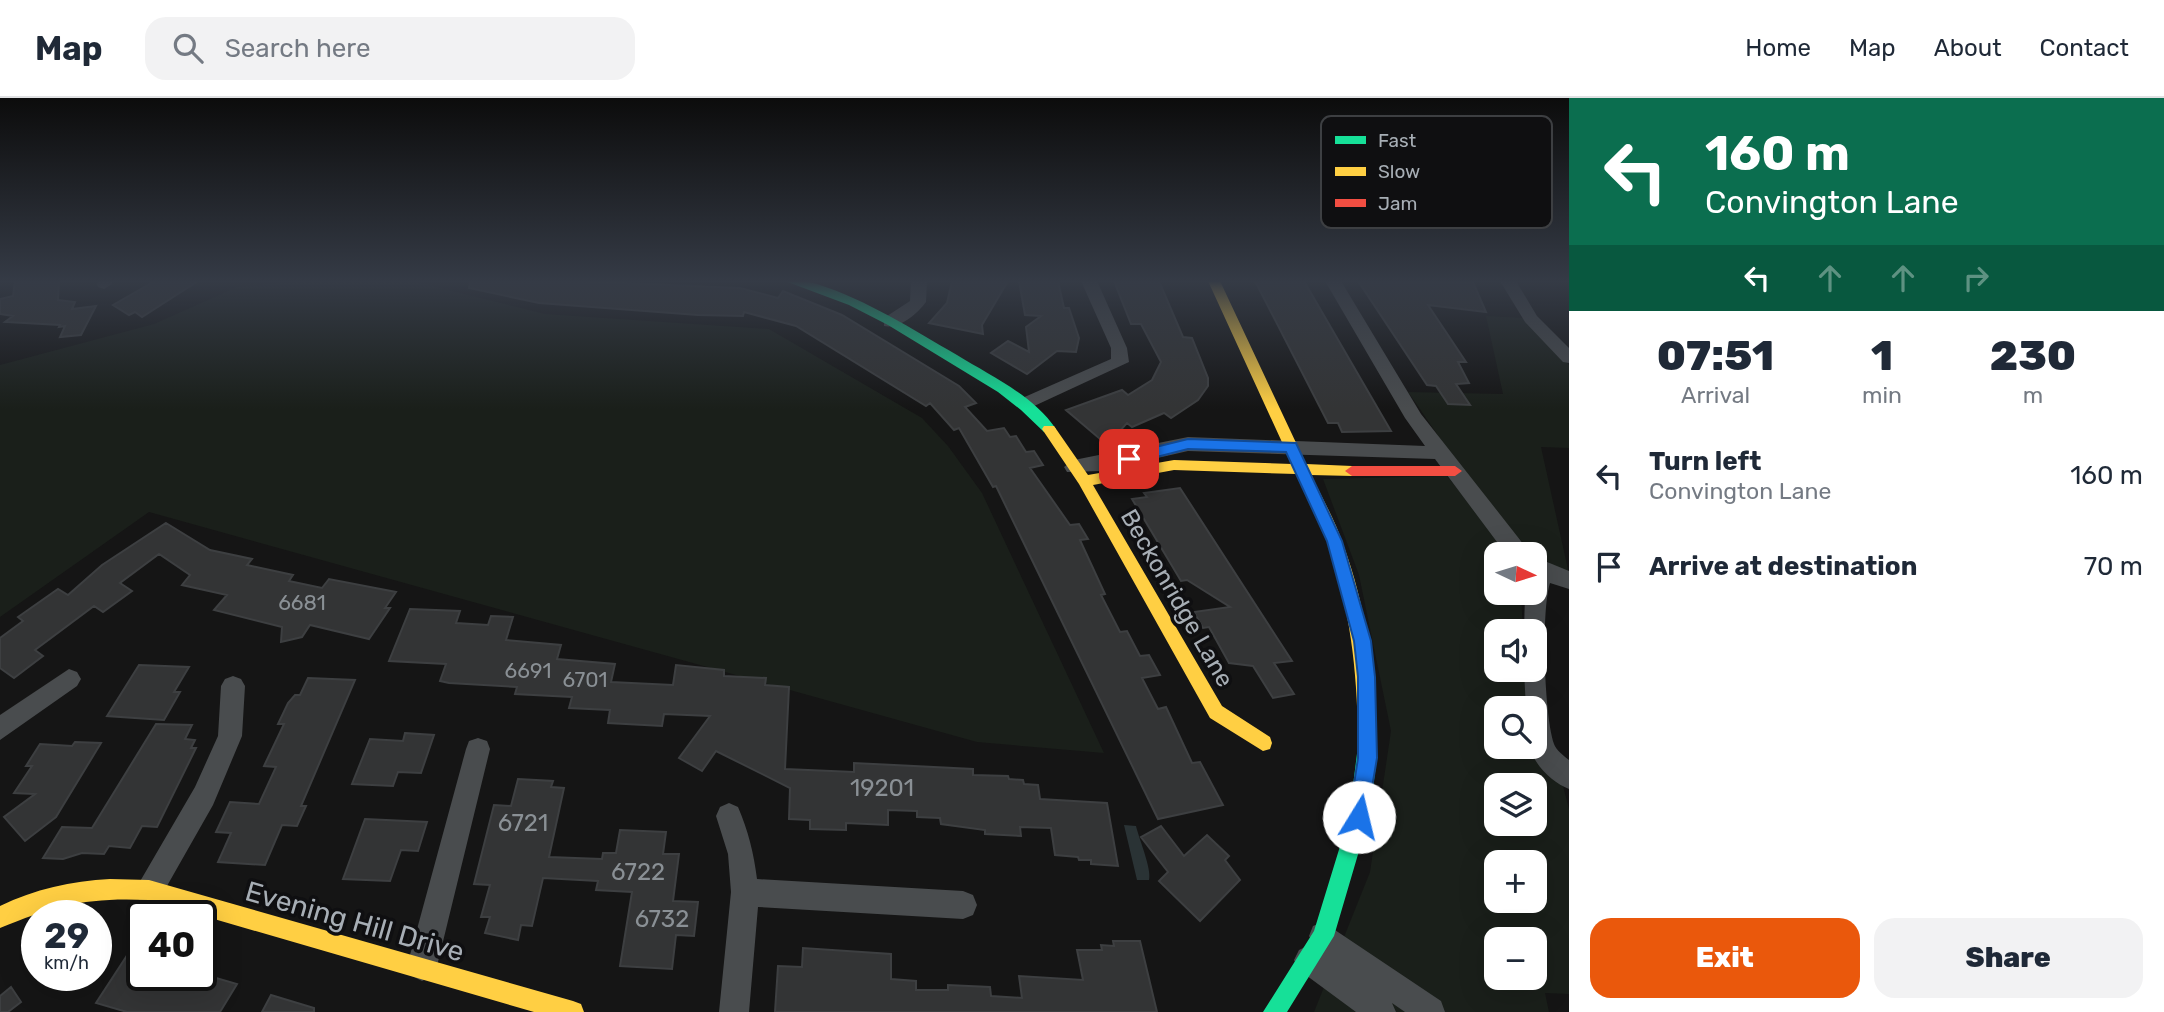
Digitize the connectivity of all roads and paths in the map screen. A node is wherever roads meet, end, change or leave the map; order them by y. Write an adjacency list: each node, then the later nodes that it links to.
1 (893, 324): 7 (street, Beckonridge Lane)
2 (1108, 324): 7 (street)
3 (1234, 324): 10 (street)
4 (1358, 324): 13 (street)
5 (1536, 324): 6 (street)
6 (1569, 358)
7 (1026, 404): 20 (street, Beckonridge Lane)
8 (1221, 445): 9 (street); 10 (street); 15 (street)
9 (1177, 447): 14 (street); 20 (street)
10 (1291, 447): 11 (street); 16 (street)
11 (1352, 450): 12 (street); 17 (street)
12 (1395, 453): 13 (street); 18 (street)
13 (1441, 453): 19 (street)
14 (1186, 466): 15 (street); 20 (street)
15 (1229, 466): 16 (street)
16 (1302, 471): 17 (street); 36 (street)
17 (1363, 471): 18 (street)
18 (1407, 471): 19 (street)
19 (1455, 471): 21 (street)
20 (1079, 474): 28 (street, Beckonridge Lane)
21 (1508, 542)
22 (1547, 572): 23 (street)
23 (1569, 580)
24 (69, 679): 27 (street)
25 (1536, 682): 30 (street)
26 (233, 686): 32 (street)
27 (0, 729)
28 (1263, 743)
29 (478, 749): 37 (street)
30 (1569, 777)
31 (729, 816): 33 (street)
32 (149, 890): 35 (street, Evening Hill Drive); 37 (street, Evening Hill Drive)
33 (745, 892): 34 (street); 39 (street)
34 (964, 905)
35 (3, 908)
36 (1316, 948): 40 (street); 41 (street); 42 (street)
37 (422, 966): 38 (street, Evening Hill Drive)
38 (573, 1012)
39 (734, 1012)
40 (1274, 1012)
41 (1381, 1012)
42 (1430, 1012)

